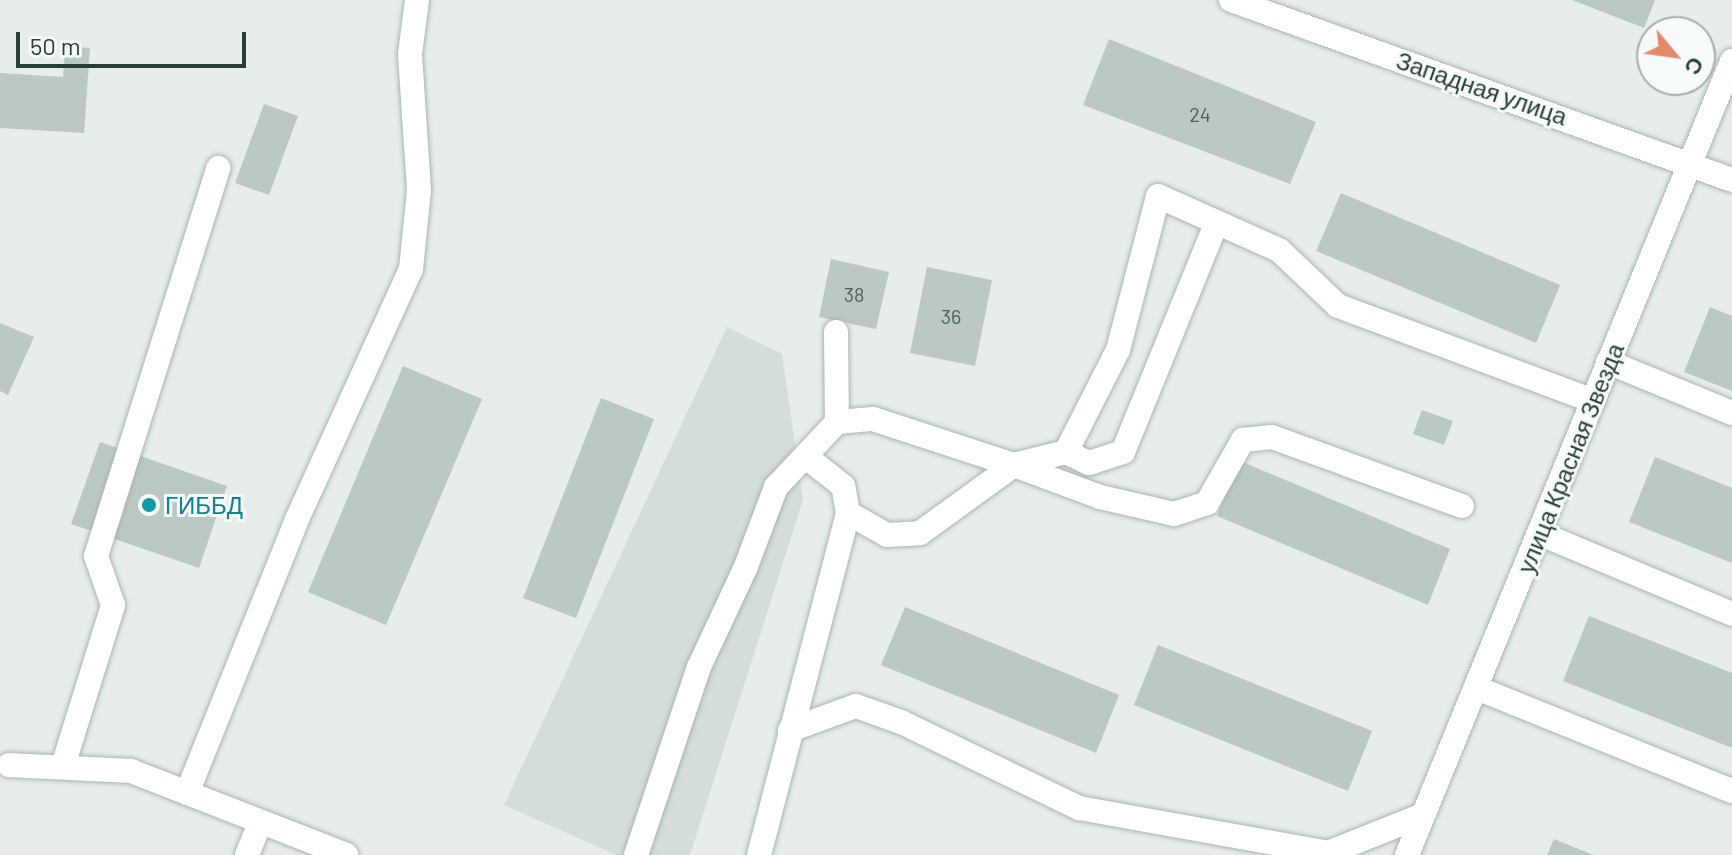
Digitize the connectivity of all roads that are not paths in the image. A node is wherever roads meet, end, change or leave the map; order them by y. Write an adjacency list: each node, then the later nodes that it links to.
1 (417, 0): 25 (street)
2 (1231, 0): 4 (street, Западная улица)
3 (1732, 61): 4 (street, улица Красная Звезда)
4 (1688, 161): 6 (street, Западная улица); 9 (street, улица Красная Звезда)
5 (218, 168): 23 (street)
6 (1732, 180)
7 (1217, 222): 10 (street); 13 (street); 13 (street)
8 (836, 332): 12 (street)
9 (1608, 362): 10 (street, улица Красная Звезда); 11 (street)
10 (1593, 401): 18 (street, улица Красная Звезда)
11 (1732, 413)
12 (837, 422): 14 (street); 15 (street)
13 (1066, 452): 15 (street)
14 (805, 456): 17 (street); 30 (street)
15 (1014, 465): 16 (street); 17 (street)
16 (1462, 506)
17 (848, 513): 21 (street)
18 (1541, 534): 19 (street); 20 (street, улица Красная Звезда)
19 (1732, 614)
20 (1477, 688): 24 (street); 26 (street, улица Красная Звезда)
21 (790, 730): 26 (street); 31 (street)
22 (3, 763): 23 (street)
23 (63, 766): 25 (street)
24 (1732, 791)
25 (187, 793): 27 (street)
26 (1423, 815): 32 (street, улица Красная Звезда)
27 (260, 822): 28 (street); 29 (street)
28 (247, 855)
29 (346, 855)
30 (636, 855)
31 (759, 855)
32 (1407, 855)

